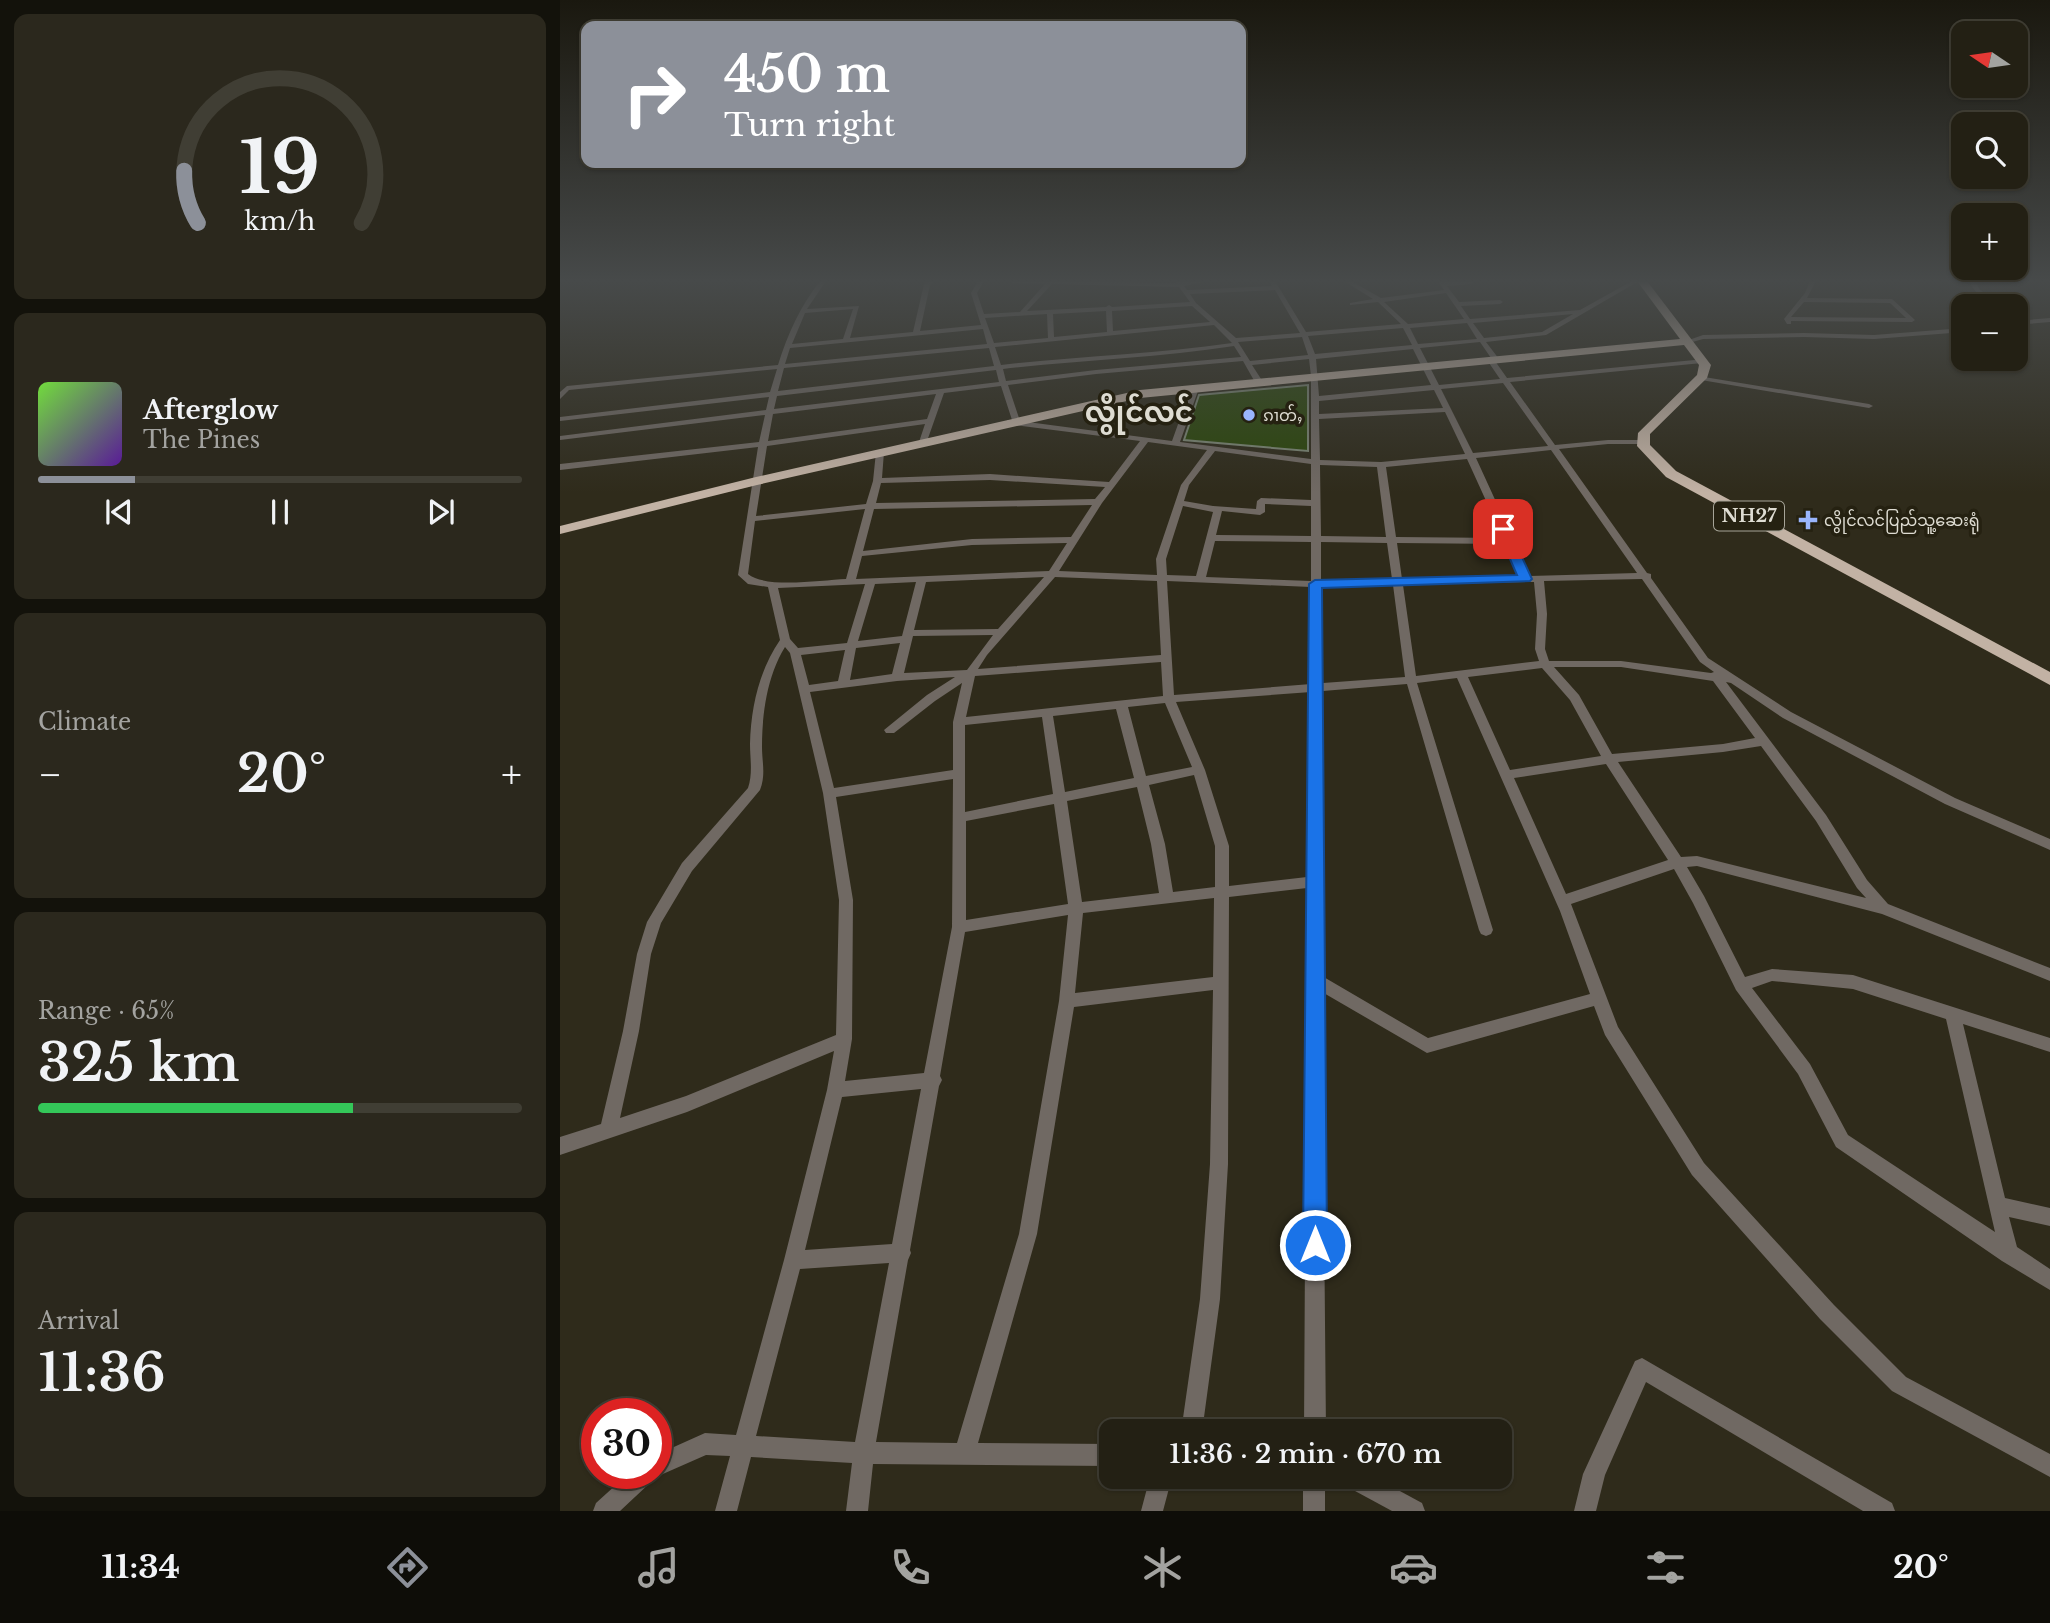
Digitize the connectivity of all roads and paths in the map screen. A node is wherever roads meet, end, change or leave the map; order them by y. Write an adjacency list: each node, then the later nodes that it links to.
1 (786, 352): 17 (street)
2 (936, 352): 17 (street)
3 (993, 352): 18 (street)
4 (1149, 352): 18 (street)
5 (1243, 352): 15 (street)
6 (1312, 352): 12 (street)
7 (1369, 352): 12 (street)
8 (1417, 352): 16 (street)
9 (1488, 352): 13 (street)
10 (1581, 352): 13 (highway)
11 (1696, 352): 14 (highway)
12 (1314, 357): 15 (street); 19 (street)
13 (1493, 360): 16 (highway); 21 (street)
14 (1702, 360): 20 (highway); 21 (street)
15 (1249, 361): 22 (street); 23 (street)
16 (1424, 366): 19 (highway); 24 (street)
17 (782, 367): 26 (street); 28 (street)
18 (999, 368): 23 (street); 28 (street)
19 (1314, 376): 22 (highway); 30 (street)
20 (1701, 378): 31 (street); 41 (highway)
21 (1507, 381): 24 (street); 44 (street)
22 (1259, 382): 25 (highway)
23 (1004, 383): 27 (street); 37 (street)
24 (1437, 387): 30 (street); 32 (street)
25 (1195, 388): 37 (highway); 43 (street)
26 (564, 389): 29 (street)
27 (942, 391): 33 (street); 36 (street)
28 (774, 395): 33 (street); 35 (street)
29 (560, 397)
30 (1315, 399): 34 (street)
31 (1869, 406)
32 (1448, 410): 34 (street); 47 (street)
33 (770, 412): 38 (street); 42 (street)
34 (1315, 417): 48 (street)
35 (560, 419)
36 (930, 421): 40 (street); 42 (street)
37 (1013, 421): 39 (street); 40 (highway)
38 (560, 438)
39 (1145, 441): 43 (street); 53 (street)
40 (923, 442): 46 (highway)
41 (1642, 442): 44 (street); 88 (highway, NH27)
42 (763, 444): 50 (street); 51 (street)
43 (1175, 445): 45 (street)
44 (1553, 447): 47 (street); 68 (street)
45 (1212, 450): 48 (street); 55 (street)
46 (880, 452): 51 (highway); 52 (street)
47 (1470, 455): 49 (street); 69 (street)
48 (1317, 462): 49 (street); 56 (street)
49 (1381, 465): 63 (street)
50 (560, 467)
51 (756, 481): 59 (street); 60 (highway)
52 (877, 481): 53 (street); 57 (street)
53 (1111, 485): 54 (street)
54 (1098, 502): 57 (street); 64 (street)
55 (1180, 503): 58 (street); 70 (street)
56 (1315, 503): 58 (street); 62 (street)
57 (871, 506): 59 (street); 66 (street)
58 (1216, 508): 61 (street)
59 (752, 519): 77 (street)
60 (560, 530)
61 (1211, 538): 62 (street); 72 (street)
62 (1315, 539): 63 (street); 75 (street)
63 (1391, 539): 65 (street); 76 (street)
64 (1074, 540): 66 (street); 67 (street)
65 (1504, 541)
66 (858, 554): 74 (street)
67 (1052, 574): 70 (street); 71 (street); 78 (street)
68 (1647, 576): 69 (street); 90 (street)
69 (1532, 578): 76 (street); 83 (street)
70 (1163, 580): 72 (street); 82 (street)
71 (921, 581): 73 (street); 79 (street)
72 (1200, 581): 75 (street)
73 (871, 582): 74 (street); 81 (street)
74 (850, 583): 77 (street)
75 (1315, 584): 76 (street); 92 (street)
76 (1396, 584): 89 (street)
77 (772, 586): 80 (street)
78 (1001, 632): 79 (street); 84 (street)
79 (907, 636): 81 (street); 87 (street)
80 (790, 646): 81 (street); 93 (street); 129 (street)
81 (851, 646): 91 (street)
82 (1168, 658): 84 (street); 94 (street)
83 (1545, 664): 85 (street); 86 (street); 100 (street)
84 (970, 673): 87 (street); 97 (street); 98 (street)
85 (1461, 674): 89 (street); 103 (street)
86 (1715, 675): 90 (street); 99 (street)
87 (897, 677): 91 (street)
88 (2050, 679)
89 (1411, 680): 92 (street); 117 (street)
90 (1735, 680): 108 (street)
91 (843, 684): 93 (street)
92 (1317, 687): 94 (street); 110 (street)
93 (805, 690): 105 (street)
94 (1169, 699): 95 (street); 101 (street)
95 (1121, 704): 96 (street); 104 (street)
96 (1047, 712): 97 (street); 106 (street)
97 (959, 722): 102 (street)
98 (890, 730)
99 (1763, 741): 100 (street); 115 (street)
100 (1609, 759): 103 (street); 109 (street)
101 (1199, 770): 104 (street); 111 (street)
102 (957, 774): 105 (street); 107 (street)
103 (1506, 775): 113 (street)
104 (1140, 784): 106 (street); 112 (street)
105 (829, 793): 125 (street)
106 (1060, 796): 107 (street); 114 (street)
107 (958, 818): 116 (street)
108 (2050, 845)
109 (1677, 862): 113 (street); 115 (street); 121 (street)
110 (1314, 882): 111 (street); 119 (street)
111 (1222, 892): 112 (street); 120 (street)
112 (1167, 898): 114 (street)
113 (1562, 901): 122 (street)
114 (1076, 908): 116 (street); 123 (street)
115 (1883, 908): 118 (street)
116 (959, 927): 127 (street)
117 (1486, 930)
118 (2050, 975)
119 (1314, 979): 122 (street); 138 (street)
120 (1220, 983): 123 (street); 137 (street)
121 (1741, 985): 124 (street); 134 (street)
122 (1600, 998): 144 (street)
123 (1067, 1000): 141 (street)
124 (1953, 1014): 126 (street); 131 (street)
125 (844, 1039): 128 (street); 129 (street)
126 (2050, 1045)
127 (933, 1080): 128 (street); 133 (street)
128 (835, 1090): 135 (street)
129 (609, 1128): 130 (street)
130 (560, 1146)
131 (1997, 1205): 132 (street); 134 (street)
132 (2050, 1217)
133 (901, 1253): 135 (street); 140 (street)
134 (2009, 1254): 136 (street)
135 (793, 1261): 139 (street)
136 (2050, 1280)
137 (1193, 1419)
138 (1315, 1419)
139 (742, 1447): 140 (street); 143 (street); 151 (street)
140 (864, 1453): 141 (street); 152 (street)
141 (964, 1454): 142 (street)
142 (1099, 1455)
143 (672, 1459)
144 (2050, 1466)
145 (627, 1489): 150 (street)
146 (1158, 1489): 153 (street)
147 (1314, 1489): 154 (street)
148 (1374, 1489): 155 (street)
149 (1855, 1503): 156 (street); 157 (street)
150 (604, 1511)
151 (726, 1511)
152 (857, 1511)
153 (1152, 1511)
154 (1314, 1511)
155 (1414, 1511)
156 (1585, 1511)
157 (1884, 1511)

